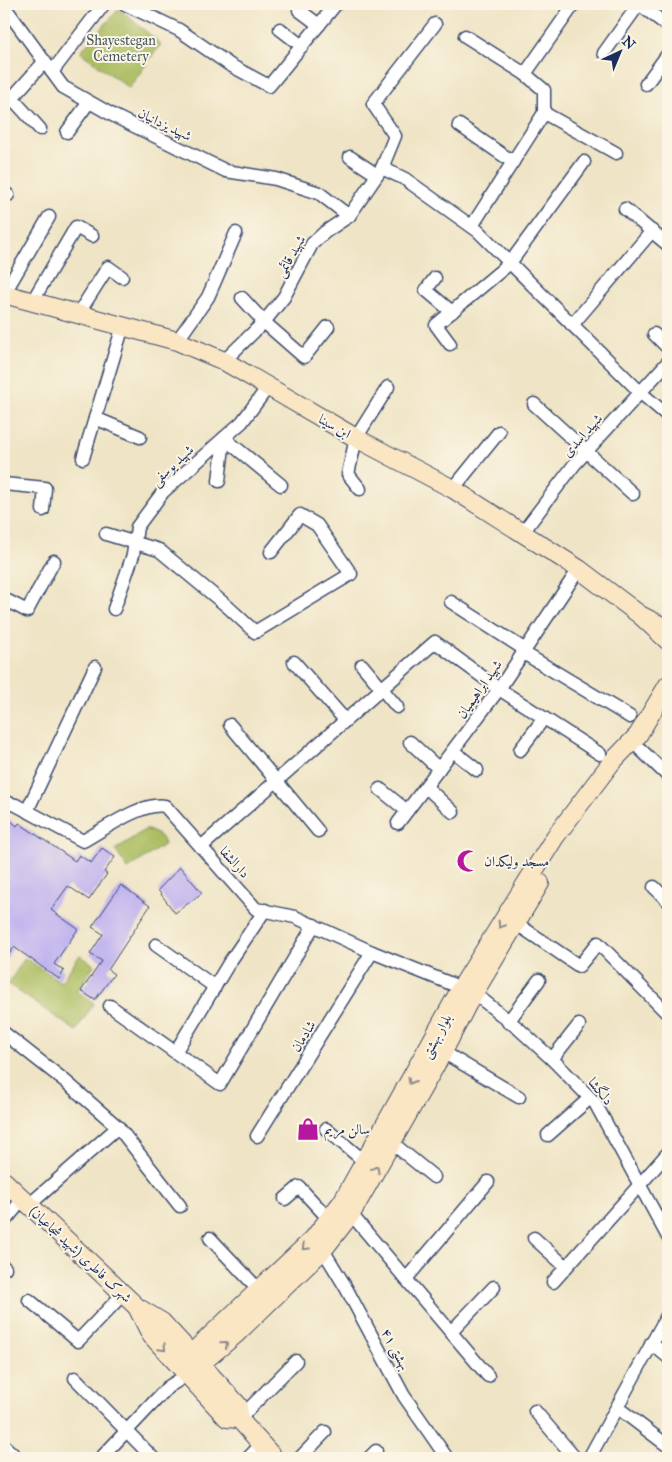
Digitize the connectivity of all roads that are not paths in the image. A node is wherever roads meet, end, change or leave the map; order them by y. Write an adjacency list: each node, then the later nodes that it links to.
1 (104, 4): 17 (street)
2 (125, 4): 13 (street)
3 (336, 4): 9 (street)
4 (574, 4): 18 (street)
5 (639, 4): 10 (street); 14 (street)
6 (4, 6): 16 (street, شهید یزدانیان)
7 (300, 10): 9 (street)
8 (435, 24): 30 (street, شهید قائمی)
9 (318, 25): 13 (street)
10 (668, 26)
11 (280, 29): 13 (street)
12 (466, 36): 18 (street)
13 (302, 46)
14 (604, 53)
15 (668, 54): 19 (street)
16 (45, 61): 17 (street, شهید یزدانیان); 20 (street)
17 (52, 72): 21 (street, شهید یزدانیان)
18 (525, 74): 22 (street)
19 (646, 84)
20 (7, 102): 24 (street)
21 (89, 102): 25 (street); 32 (street, شهید یزدانیان)
22 (544, 113): 26 (street); 28 (street)
23 (459, 125): 28 (street)
24 (40, 129)
25 (67, 132)
26 (616, 153)
27 (350, 157): 30 (street)
28 (513, 162): 34 (street)
29 (584, 162): 39 (street)
30 (380, 172): 32 (street, شهید قائمی); 34 (street)
31 (625, 209): 35 (street)
32 (350, 216): 47 (street, شهید قائمی)
33 (49, 217): 42 (street)
34 (472, 226): 39 (street)
35 (652, 231): 38 (street); 48 (street)
36 (236, 233): 52 (street)
37 (92, 236): 44 (street)
38 (668, 245)
39 (510, 263): 45 (street); 48 (street)
40 (122, 277): 46 (street)
41 (435, 278): 45 (street)
42 (4, 294): 44 (main road, ابن سینا)
43 (242, 298): 47 (street)
44 (32, 302): 46 (main road, ابن سینا)
45 (452, 312): 53 (street)
46 (78, 314): 49 (main road, ابن سینا)
47 (264, 322): 50 (street); 55 (street, شهید قائمی)
48 (572, 325): 59 (street)
49 (123, 326): 52 (main road, ابن سینا); 62 (street)
50 (328, 328)
51 (654, 334): 54 (street)
52 (177, 341): 55 (main road, ابن سینا)
53 (450, 344)
54 (668, 348)
55 (224, 361): 57 (main road, ابن سینا)
56 (668, 362): 59 (street, شهید اسدی)
57 (268, 387): 65 (street, شهید یوسفی); 66 (main road, ابن سینا)
58 (388, 387): 66 (street)
59 (641, 393): 61 (street); 67 (street, شهید اسدی)
60 (534, 404): 67 (street)
61 (668, 416)
62 (95, 418): 64 (street); 68 (street)
63 (499, 432): 73 (street)
64 (140, 437)
65 (224, 438): 69 (street); 71 (street); 78 (street, شهید یوسفی)
66 (356, 438): 72 (street); 73 (main road, ابن سینا)
67 (587, 452): 74 (street); 76 (street, شهید اسدی)
68 (83, 458)
69 (219, 481)
70 (4, 484): 75 (street)
71 (282, 485)
72 (360, 489)
73 (453, 489): 76 (main road, ابن سینا)
74 (633, 494)
75 (43, 510)
76 (523, 532): 81 (main road, ابن سینا)
77 (106, 534): 78 (street)
78 (135, 542): 79 (street); 84 (street, شهید یوسفی)
79 (271, 552)
80 (54, 561): 82 (street)
81 (579, 569): 85 (main road, ابن سینا); 88 (street, شهید ابراهیمیان)
82 (4, 599)
83 (451, 602): 88 (street)
84 (114, 609)
85 (640, 615): 86 (main road); 87 (main road)
86 (668, 629)
87 (668, 641)
88 (523, 651): 94 (street, شهید ابراهیمیان); 97 (street)
89 (294, 662): 99 (street)
90 (362, 666): 93 (street)
91 (95, 668): 113 (street)
92 (668, 685): 119 (main road, بلوار بهشتی)
93 (381, 688): 94 (street); 95 (street); 99 (street)
94 (499, 688): 98 (street); 104 (street, شهید ابراهیمیان)
95 (397, 707)
96 (668, 708): 102 (main road, بلوار بهشتی)
97 (630, 717)
98 (544, 718): 103 (street); 105 (street)
99 (345, 720): 109 (street)
100 (230, 725): 109 (street)
101 (410, 742): 106 (street)
102 (640, 749): 108 (street); 119 (main road, بلوار بهشتی)
103 (520, 750)
104 (453, 751): 106 (street, شهید ابراهیمیان); 107 (street)
105 (600, 754)
106 (439, 769): 110 (street, شهید ابراهیمیان)
107 (477, 770)
108 (668, 776)
109 (277, 779): 117 (street); 118 (street)
110 (426, 787): 114 (street, شهید ابراهیمیان); 115 (street)
111 (380, 789): 114 (street)
112 (4, 802): 113 (street, دارالشفا)
113 (27, 811): 118 (street, دارالشفا)
114 (407, 811): 116 (street, شهید ابراهیمیان)
115 (452, 812)
116 (398, 823)
117 (318, 831)
118 (201, 847): 122 (street, دارالشفا)
119 (555, 847): 123 (main road, بلوار بهشتی); 129 (main road, بلوار بهشتی, one-way to 129)
120 (654, 887): 121 (street)
121 (667, 898)
122 (265, 910): 124 (street, دارالشفا); 128 (street)
123 (516, 924): 129 (main road, بلوار بهشتی); 131 (street)
124 (314, 926): 126 (street, دارالشفا); 135 (street)
125 (156, 945): 128 (street)
126 (372, 952): 129 (street, دارالشفا); 143 (street, شادمان)
127 (539, 980): 132 (street)
128 (215, 987): 135 (street)
129 (468, 990): 132 (street, دلگشا); 136 (main road, بلوار بهشتی); 146 (main road, بلوار بهشتی, one-way to 146)
130 (110, 1006): 135 (street)
131 (668, 1014)
132 (508, 1022): 137 (street, دلگشا)
133 (579, 1025): 137 (street)
134 (4, 1033): 140 (street)
135 (176, 1051)
136 (443, 1052): 138 (street); 144 (main road, بلوار بهشتی)
137 (552, 1059): 139 (street, دلگشا)
138 (519, 1097)
139 (590, 1098): 142 (street); 150 (street, دلگشا)
140 (118, 1127): 152 (street); 153 (street)
141 (326, 1128): 146 (street)
142 (548, 1135)
143 (257, 1136)
144 (391, 1142): 147 (street); 154 (main road, بلوار بهشتی, one-way to 144)
145 (668, 1153): 150 (street)
146 (365, 1162): 155 (main road, بلوار بهشتی)
147 (434, 1177)
148 (4, 1181): 152 (main road, شهرک فاطری (شهید شجاعیان))
149 (488, 1182): 162 (street)
150 (640, 1183): 157 (street, دلگشا); 161 (street)
151 (285, 1199): 155 (street)
152 (26, 1202): 156 (street); 166 (main road, شهرک فاطری (شهید شجاعیان))
153 (180, 1206)
154 (351, 1214): 160 (main road, بلوار بهشتی); 162 (street)
155 (329, 1219): 165 (main road, بلوار بهشتی, one-way to 165)
156 (4, 1222)
157 (668, 1237)
158 (210, 1238): 165 (street)
159 (534, 1238): 161 (street)
160 (323, 1250): 173 (main road, بلوار بهشتی, one-way to 160); 192 (street, بهشتی ۴۱)
161 (566, 1267): 163 (street)
162 (406, 1279): 170 (street)
163 (554, 1282)
164 (494, 1287): 170 (street)
165 (260, 1290): 173 (main road, بلوار بهشتی)
166 (124, 1294): 167 (street); 168 (main road, شهرک فاطری (شهید شجاعیان))
167 (29, 1300)
168 (138, 1307): 173 (main road, شهرک فاطری (شهید شجاعیان)); 175 (main road, شهرک فاطری (شهید شجاعیان), one-way to 175)
169 (668, 1314): 171 (street)
170 (451, 1332): 176 (street)
171 (651, 1343): 172 (street); 178 (street)
172 (668, 1357)
173 (196, 1358): 175 (main road, بلوار بهشتی); 180 (main road, شهرک فاطری (شهید شجاعیان))
174 (296, 1361): 180 (street)
175 (183, 1370): 180 (main road, شهرک فاطری (شهید شجاعیان)); 181 (street)
176 (488, 1376)
177 (75, 1378): 181 (street)
178 (618, 1408): 185 (street); 194 (street)
179 (535, 1411): 193 (street)
180 (239, 1419): 183 (main road, شهرک فاطری (شهید شجاعیان))
181 (126, 1432): 187 (street); 188 (street)
182 (325, 1432): 191 (street)
183 (262, 1445): 189 (street); 190 (main road, شهرک فاطری (شهید شجاعیان))
184 (4, 1446): 186 (street)
185 (668, 1446)
186 (17, 1458)
187 (101, 1458)
188 (153, 1458)
189 (248, 1458)
190 (274, 1458)
191 (300, 1458)
192 (447, 1458)
193 (575, 1458)
194 (590, 1458)

